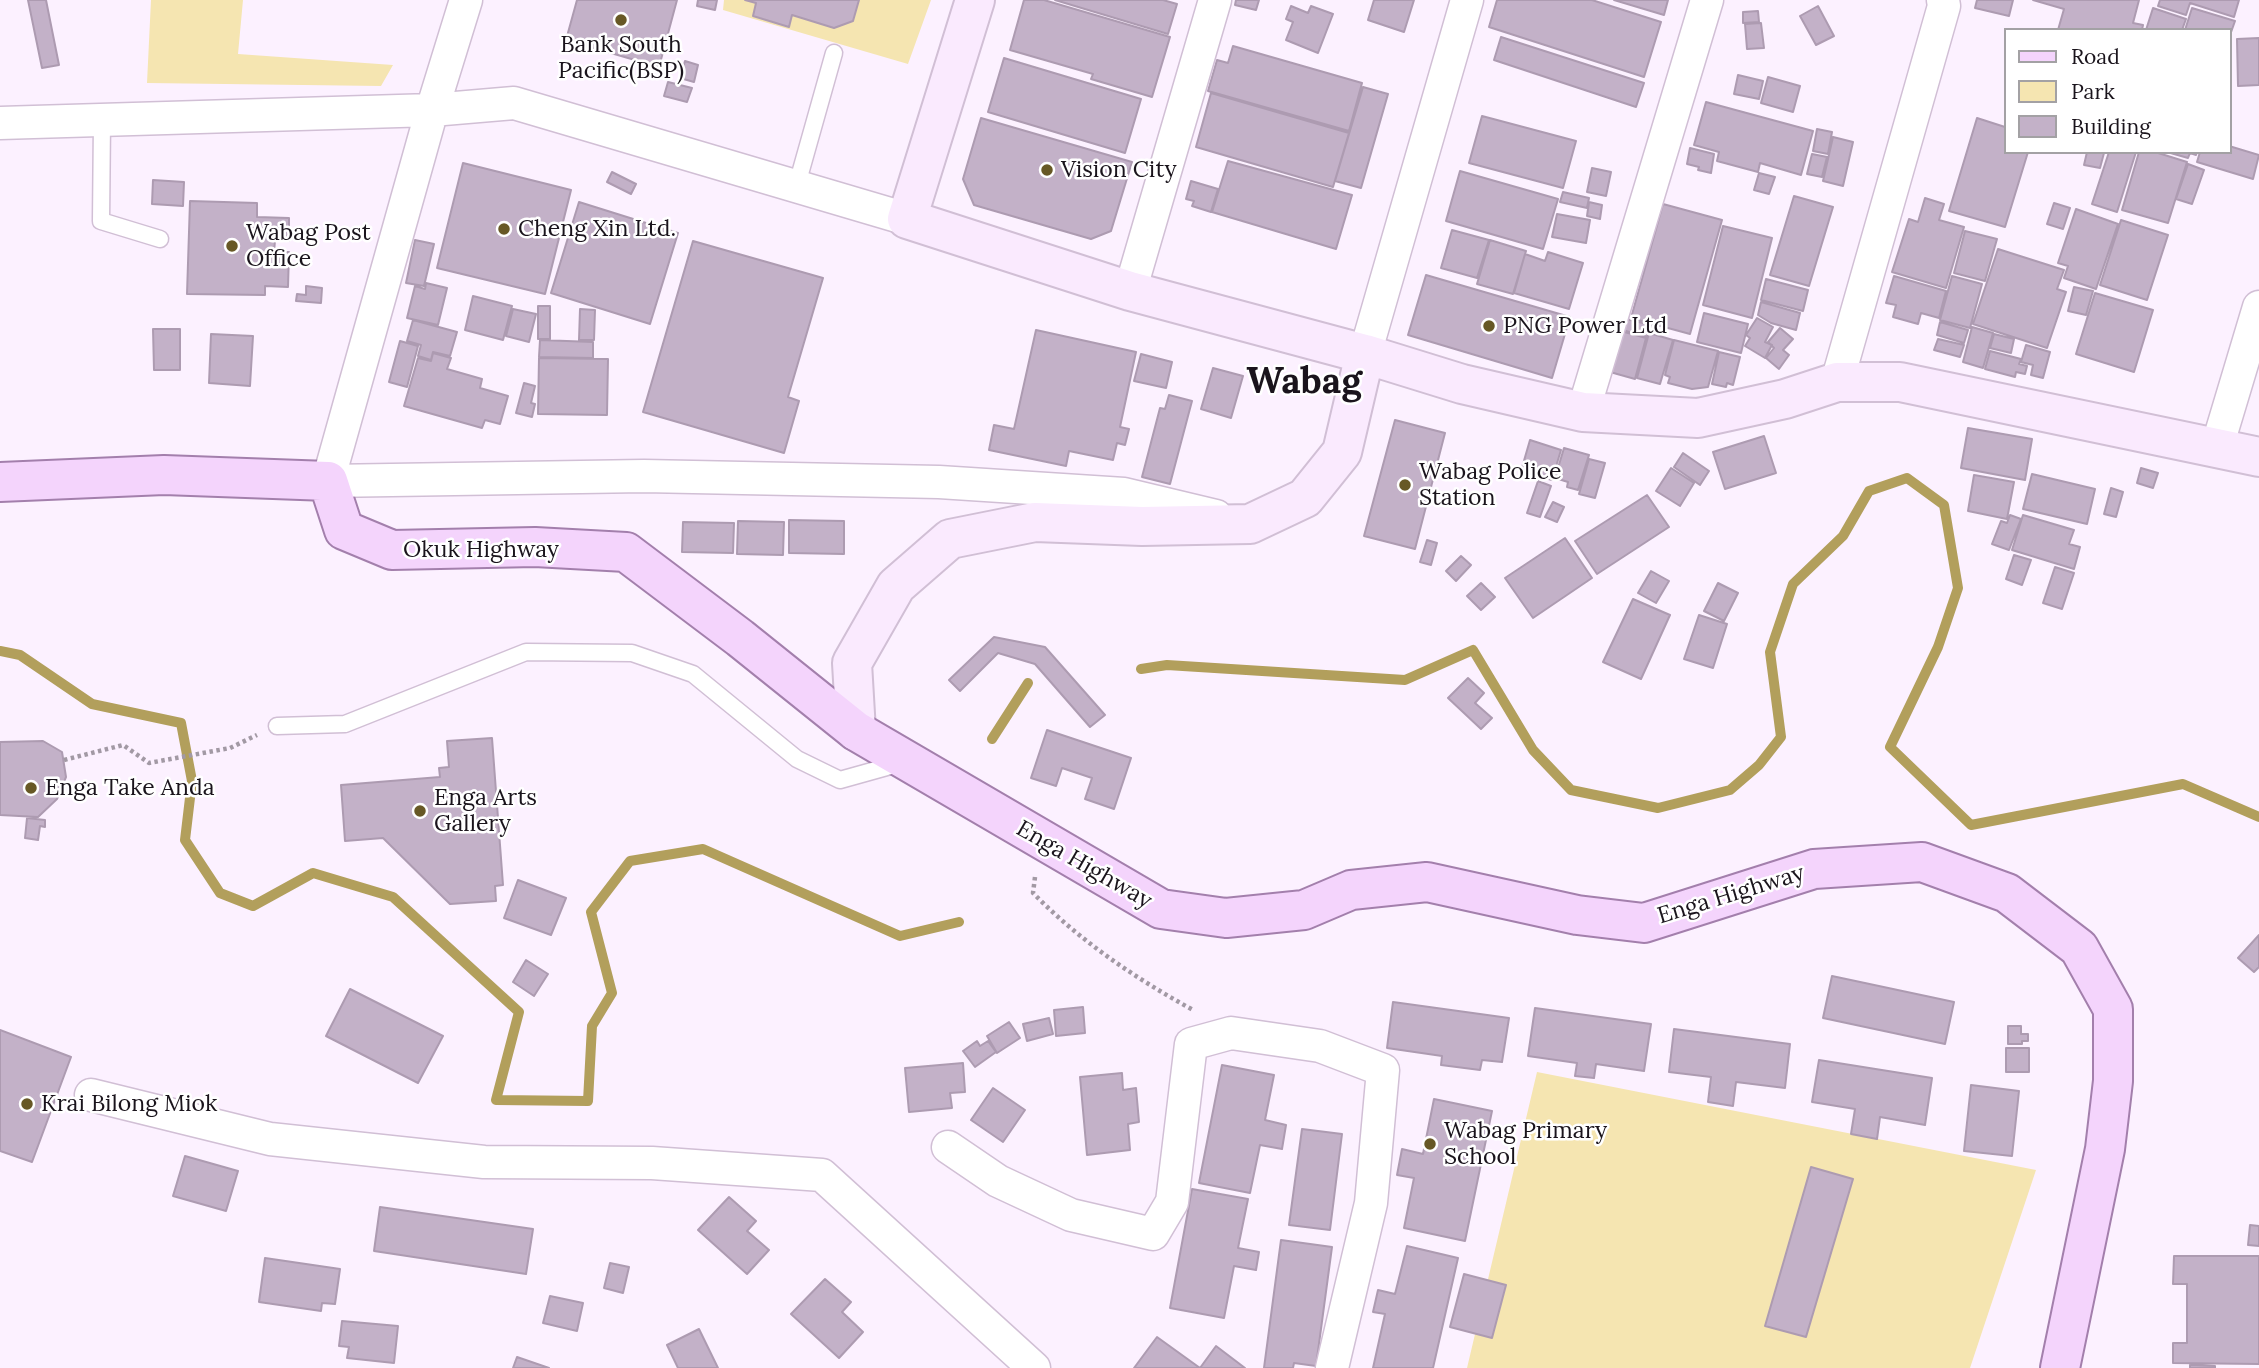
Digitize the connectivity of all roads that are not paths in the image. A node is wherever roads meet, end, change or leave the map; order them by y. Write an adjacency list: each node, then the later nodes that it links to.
1 (466, 0): 8 (street)
2 (975, 0): 12 (street)
3 (1215, 0): 14 (street)
4 (1467, 0): 16 (street)
5 (1707, 0): 18 (street)
6 (1943, 0): 17 (street)
7 (834, 53): 11 (lane)
8 (432, 110): 9 (street); 11 (street); 21 (street)
9 (102, 121): 10 (street); 13 (lane)
10 (0, 123)
11 (796, 188): 12 (street)
12 (907, 219): 14 (street)
13 (160, 239)
14 (1130, 291): 16 (street)
15 (2259, 307): 19 (street)
16 (1365, 354): 18 (street); 23 (street)
17 (1837, 382): 18 (street); 19 (street)
18 (1583, 412)
19 (2217, 447): 20 (street)
20 (2259, 457)
21 (328, 481): 22 (main road); 23 (street); 25 (main road, Okuk Highway)
22 (0, 482)
23 (1250, 524): 25 (street)
24 (277, 726): 26 (lane)
25 (856, 731): 26 (main road, Enga Highway)
26 (910, 761): 31 (main road, Enga Highway)
27 (92, 1095): 29 (street)
28 (948, 1147): 30 (street)
29 (1034, 1368)
30 (1332, 1368)
31 (2060, 1368)

